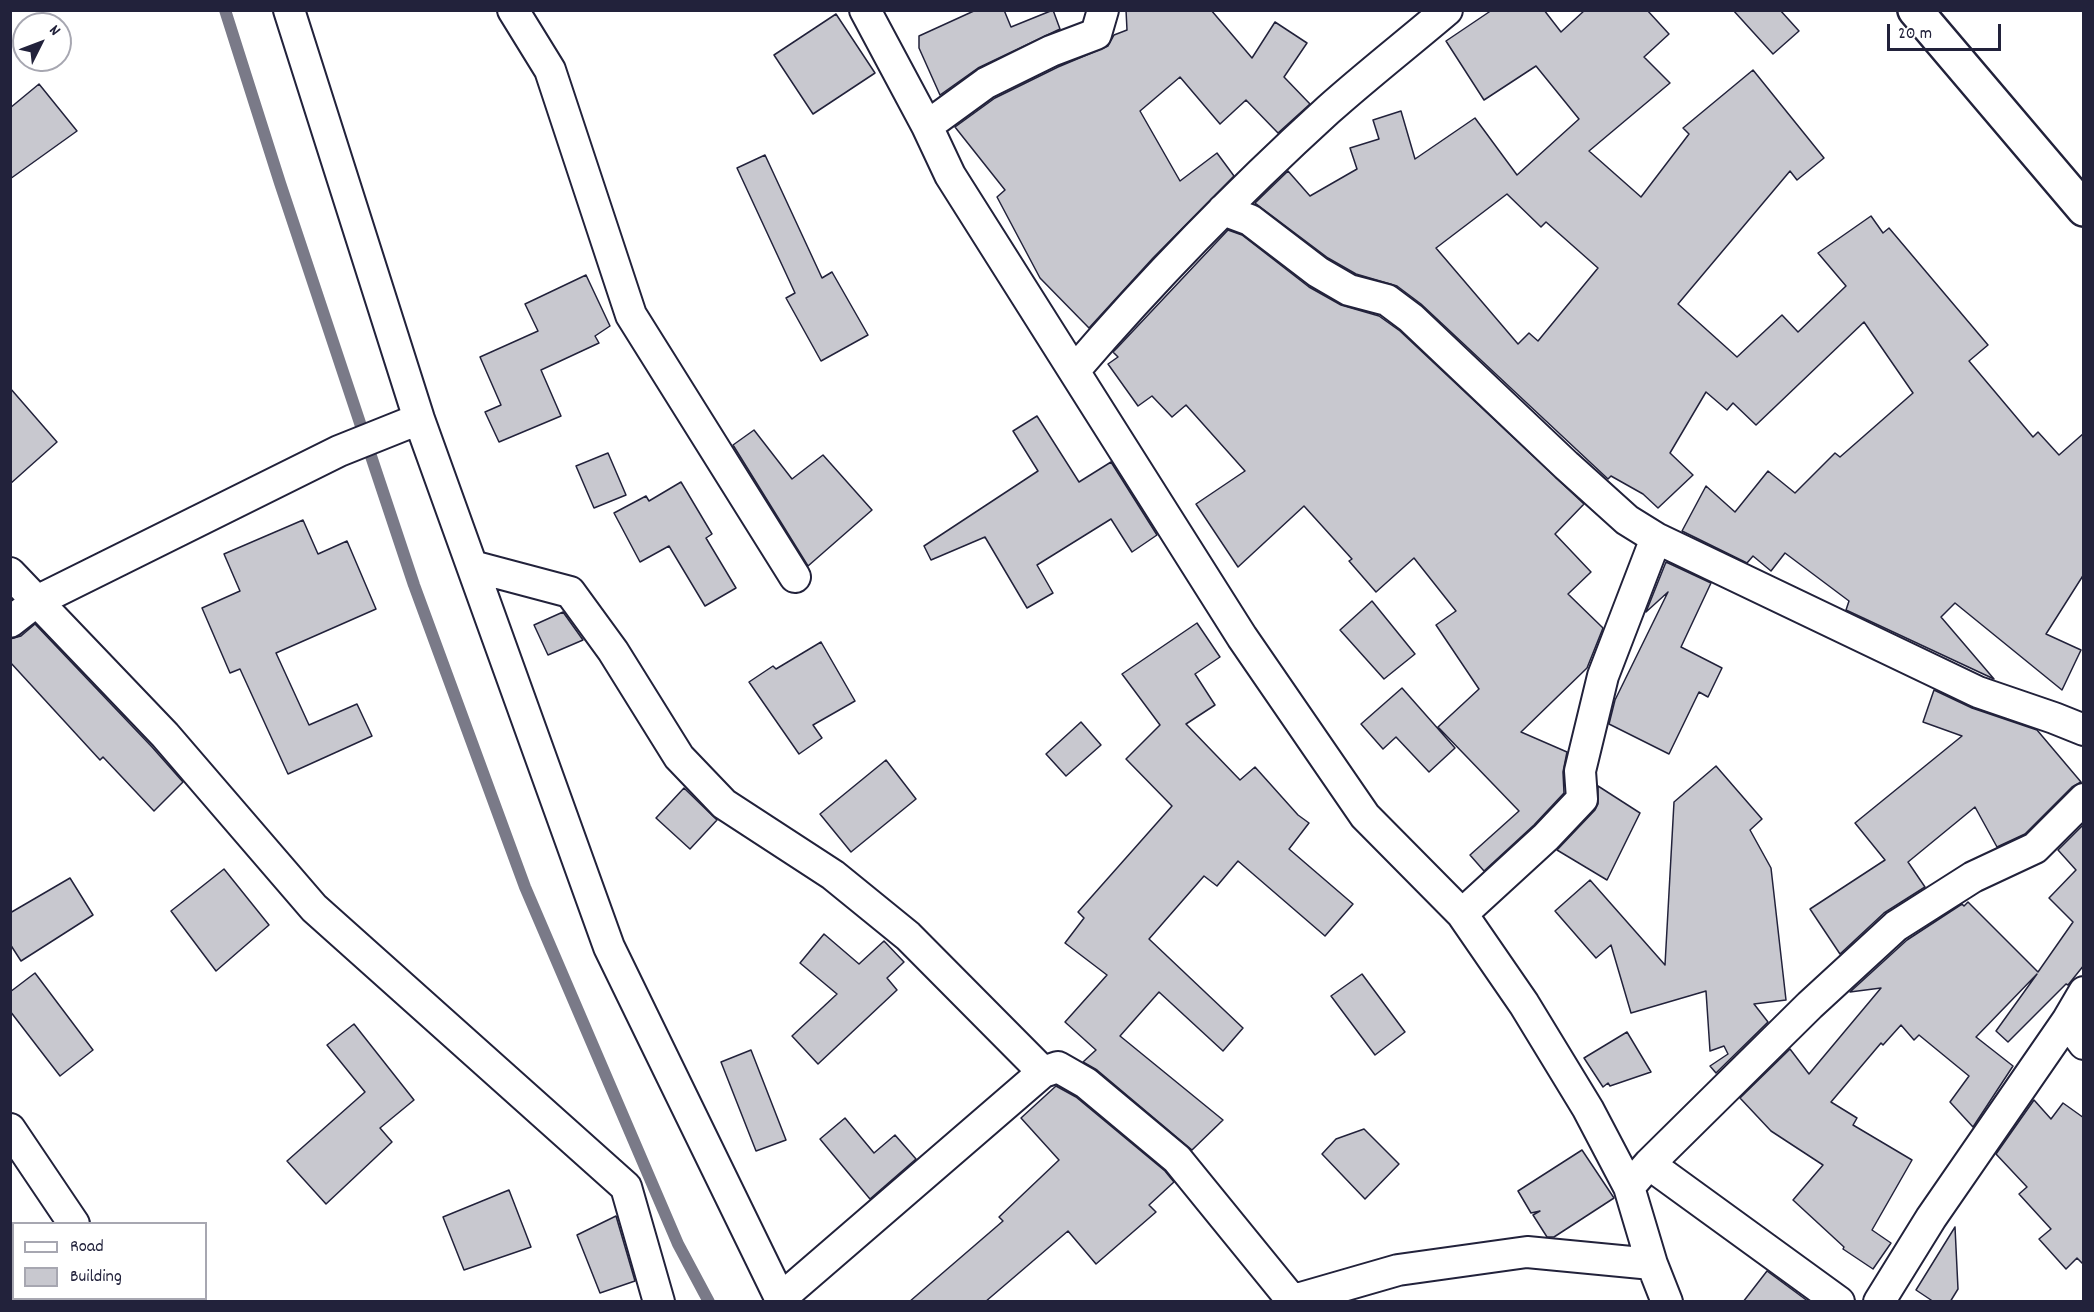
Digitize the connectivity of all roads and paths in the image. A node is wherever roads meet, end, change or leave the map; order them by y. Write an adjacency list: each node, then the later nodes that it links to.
1 (289, 10): 11 (street)
2 (513, 10): 15 (street)
3 (865, 10): 7 (street)
4 (1103, 10): 7 (street)
5 (1447, 10): 9 (street)
6 (1915, 10): 8 (highway)
7 (927, 126): 10 (street)
8 (2084, 209)
9 (1223, 210): 10 (street); 12 (street)
10 (1074, 371): 20 (street)
11 (406, 425): 13 (street); 16 (street)
12 (1656, 538): 18 (street); 20 (street)
13 (472, 566): 23 (street); 29 (street)
14 (10, 573): 16 (street)
15 (795, 577)
16 (38, 601): 17 (street); 31 (street)
17 (10, 622)
18 (2084, 730)
19 (2084, 799): 25 (street)
20 (1462, 914): 26 (street)
21 (2084, 992): 22 (street)
22 (2075, 1033): 34 (street)
23 (1044, 1072): 29 (street); 30 (street)
24 (10, 1130): 27 (street)
25 (1648, 1164): 26 (street); 33 (street)
26 (1629, 1187): 28 (street)
27 (73, 1222)
28 (1652, 1264): 30 (street); 32 (street)
29 (781, 1300)
30 (1289, 1300)
31 (658, 1302)
32 (1667, 1302)
33 (1839, 1302)
34 (1879, 1302)

